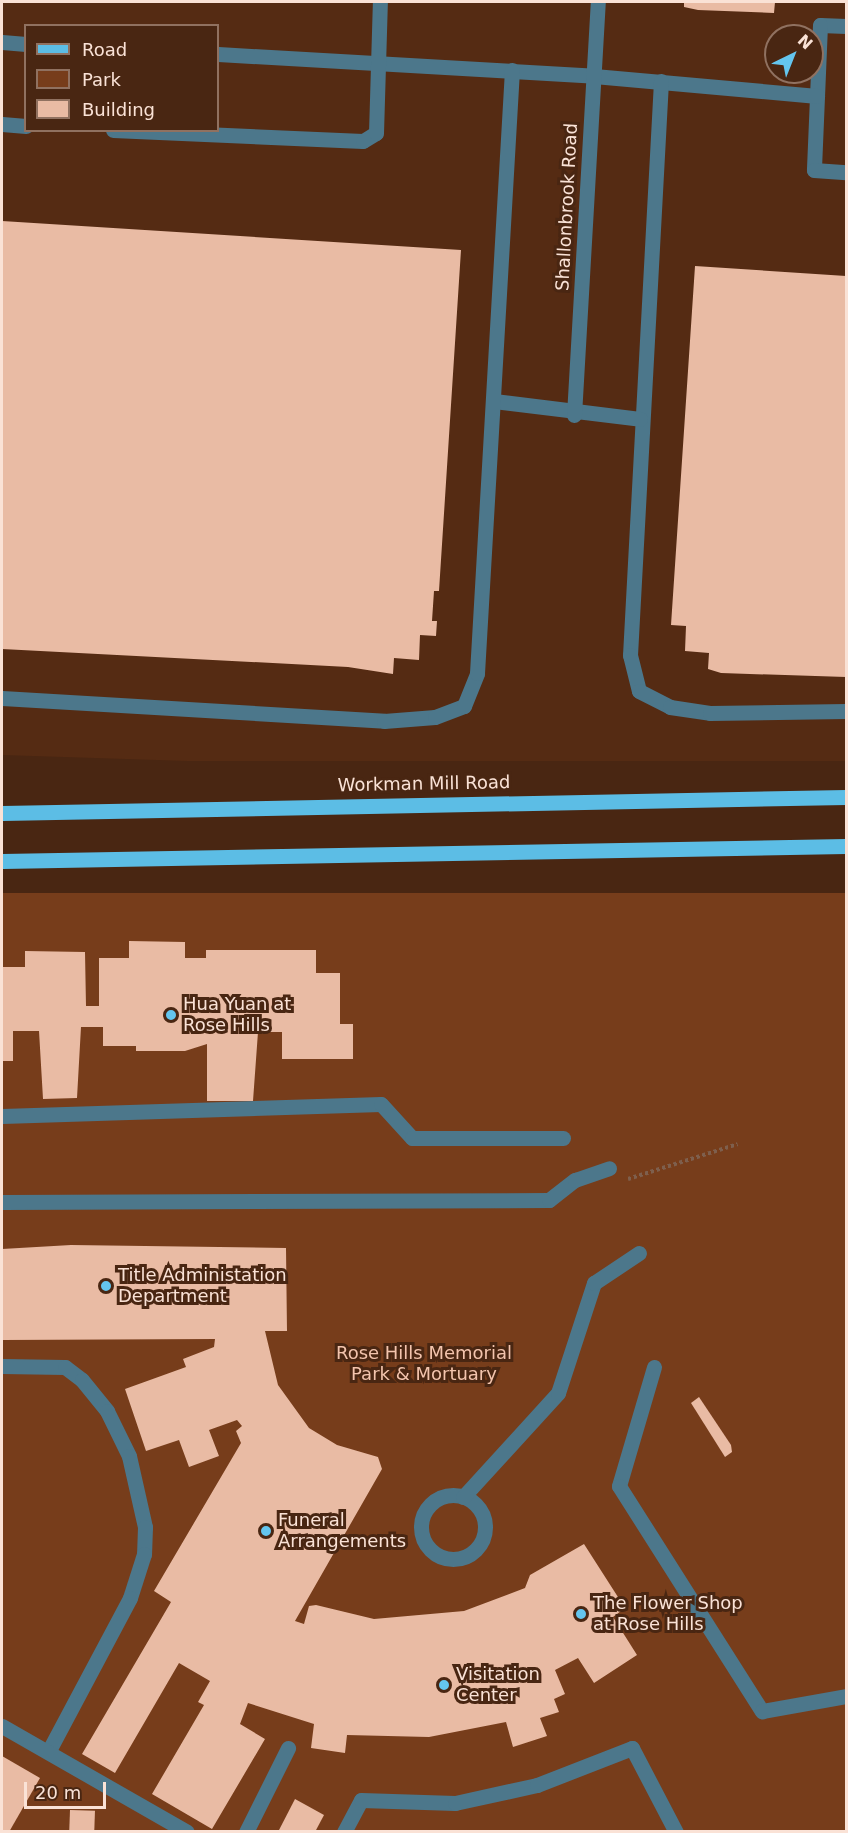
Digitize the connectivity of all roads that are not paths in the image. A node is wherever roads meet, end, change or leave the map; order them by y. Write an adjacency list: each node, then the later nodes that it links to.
1 (380, 2): 7 (lane)
2 (598, 2): 9 (lane, Shallonbrook Road)
3 (846, 26): 11 (lane)
4 (2, 42): 5 (lane)
5 (24, 44)
6 (219, 54): 7 (lane)
7 (377, 63): 8 (lane); 14 (lane)
8 (512, 70): 9 (lane); 16 (lane)
9 (594, 76): 10 (lane); 17 (lane, Shallonbrook Road)
10 (660, 81): 11 (lane); 18 (lane)
11 (817, 96): 15 (lane)
12 (2, 124): 13 (lane)
13 (24, 126)
14 (158, 132)
15 (846, 172)
16 (494, 401): 17 (lane); 19 (lane)
17 (573, 415): 18 (lane)
18 (639, 419): 20 (lane)
19 (2, 698)
20 (846, 711)
21 (846, 797): 22 (main road, Workman Mill Road)
22 (2, 813)
23 (846, 846): 24 (main road)
24 (2, 861)
25 (2, 1116): 26 (lane)
26 (563, 1138)
27 (609, 1168): 28 (lane)
28 (2, 1202)
29 (639, 1253): 32 (lane)
30 (2, 1366): 36 (lane)
31 (654, 1367): 33 (lane)
32 (463, 1497): 32 (lane)
33 (846, 1696)
34 (2, 1726): 36 (lane)
35 (288, 1748): 38 (lane)
36 (48, 1752): 37 (lane)
37 (186, 1832)
38 (246, 1832)
39 (344, 1832): 40 (lane)
40 (676, 1832)

